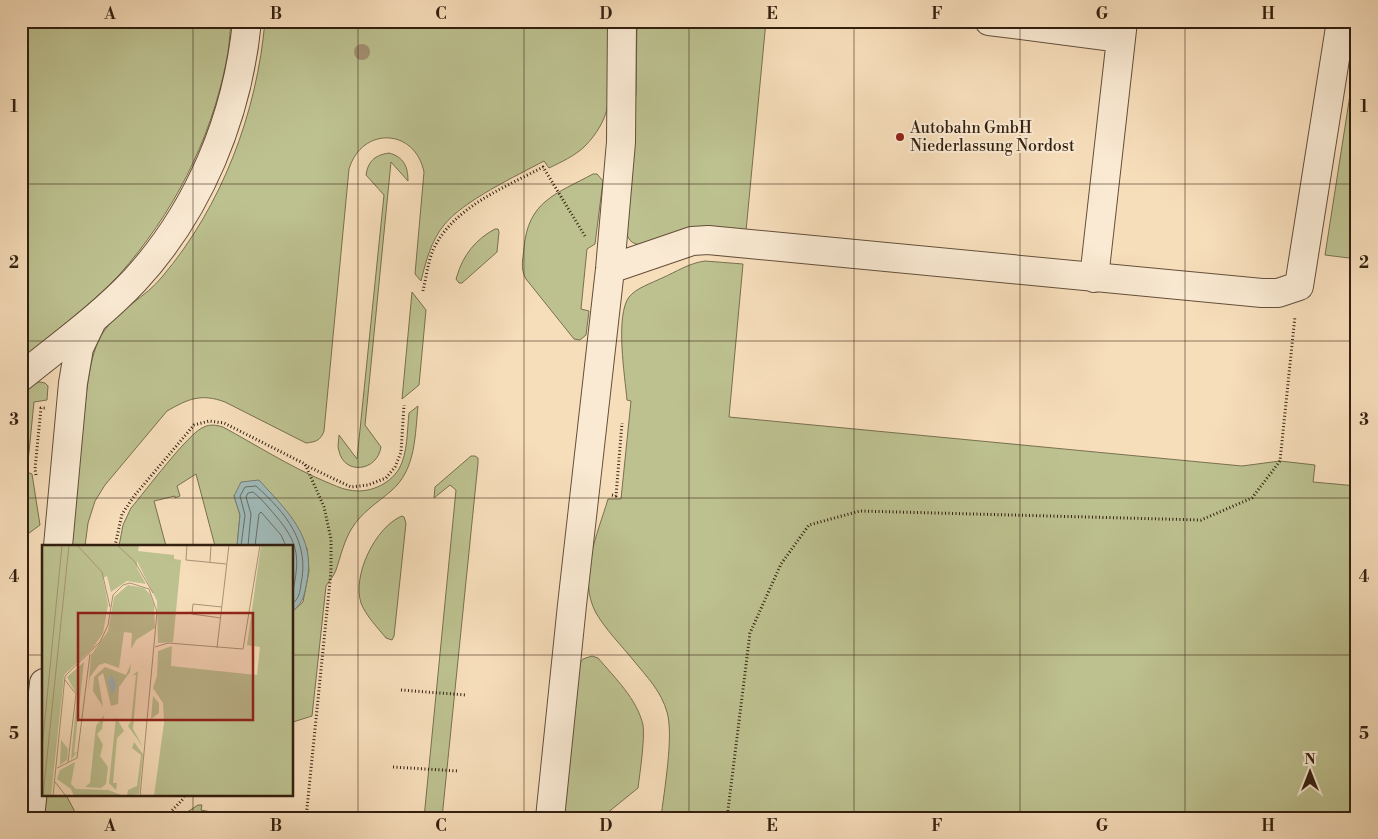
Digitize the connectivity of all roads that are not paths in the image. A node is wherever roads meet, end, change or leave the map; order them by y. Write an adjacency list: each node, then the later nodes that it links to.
1 (247, 21): 8 (lane)
2 (622, 21): 6 (lane)
3 (989, 21): 5 (lane)
4 (1341, 21): 7 (lane)
5 (1122, 30): 7 (lane)
6 (610, 268): 7 (lane); 13 (lane)
7 (1094, 278)
8 (94, 317): 9 (lane); 10 (lane)
9 (21, 377)
10 (58, 545)
11 (42, 702): 12 (lane)
12 (30, 818)
13 (550, 818)

